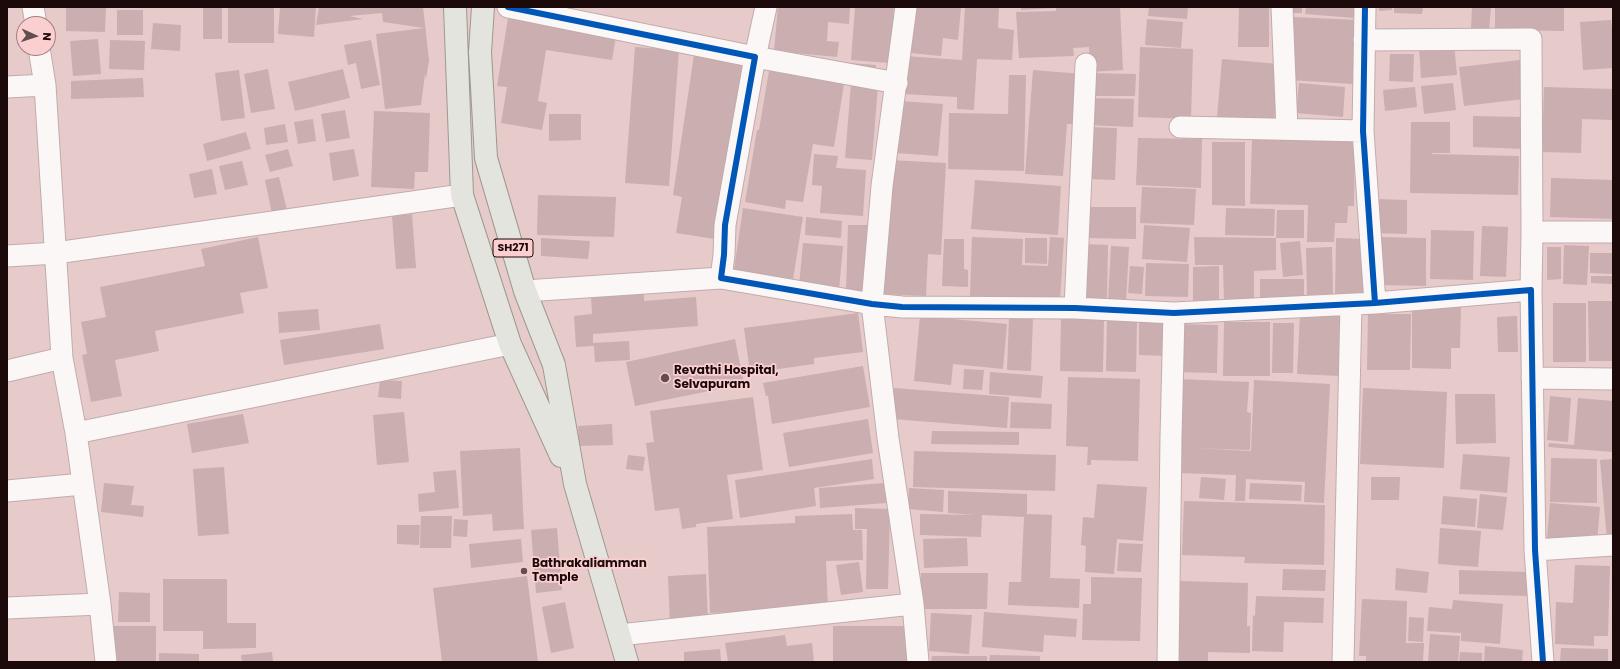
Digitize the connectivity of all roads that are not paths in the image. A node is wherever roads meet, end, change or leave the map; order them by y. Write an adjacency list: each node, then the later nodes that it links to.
1 (455, 7): 18 (main road)
2 (482, 7): 25 (main road, SH271)
3 (508, 7): 10 (street)
4 (766, 7): 10 (street)
5 (906, 7): 12 (street)
6 (1282, 7): 16 (street)
7 (1365, 7): 8 (street)
8 (1364, 40): 17 (street); 19 (street)
9 (40, 56): 13 (street)
10 (755, 57): 12 (street); 23 (street)
11 (1086, 64): 29 (street)
12 (897, 83): 26 (street)
13 (45, 85): 14 (street); 21 (street)
14 (7, 87)
15 (1180, 127): 16 (street)
16 (1287, 129): 17 (street)
17 (1363, 131): 27 (street)
18 (462, 195): 21 (street); 31 (main road)
19 (1532, 232): 20 (street); 24 (street)
20 (1613, 232)
21 (56, 253): 22 (street); 32 (street)
22 (7, 256)
23 (721, 278): 25 (street); 26 (street)
24 (1531, 290): 27 (street); 34 (street)
25 (525, 291): 38 (main road, SH271)
26 (872, 304): 29 (street); 43 (street)
27 (1375, 304): 28 (street)
28 (1351, 305): 30 (street); 50 (street)
29 (1074, 308): 30 (street)
30 (1174, 313): 49 (street)
31 (510, 344): 36 (street); 38 (main road)
32 (62, 358): 33 (street); 36 (street)
33 (7, 371)
34 (1532, 378): 35 (street); 41 (street)
35 (1613, 379)
36 (76, 433): 37 (street)
37 (83, 484): 39 (street); 42 (street)
38 (574, 484): 45 (main road, SH271)
39 (7, 491)
40 (1613, 545): 41 (street)
41 (1535, 550): 51 (street)
42 (100, 604): 44 (street); 46 (street)
43 (913, 604): 45 (street); 48 (street)
44 (7, 608)
45 (619, 635): 47 (main road, SH271)
46 (106, 662)
47 (627, 662)
48 (918, 662)
49 (1168, 662)
50 (1343, 662)
51 (1543, 662)

